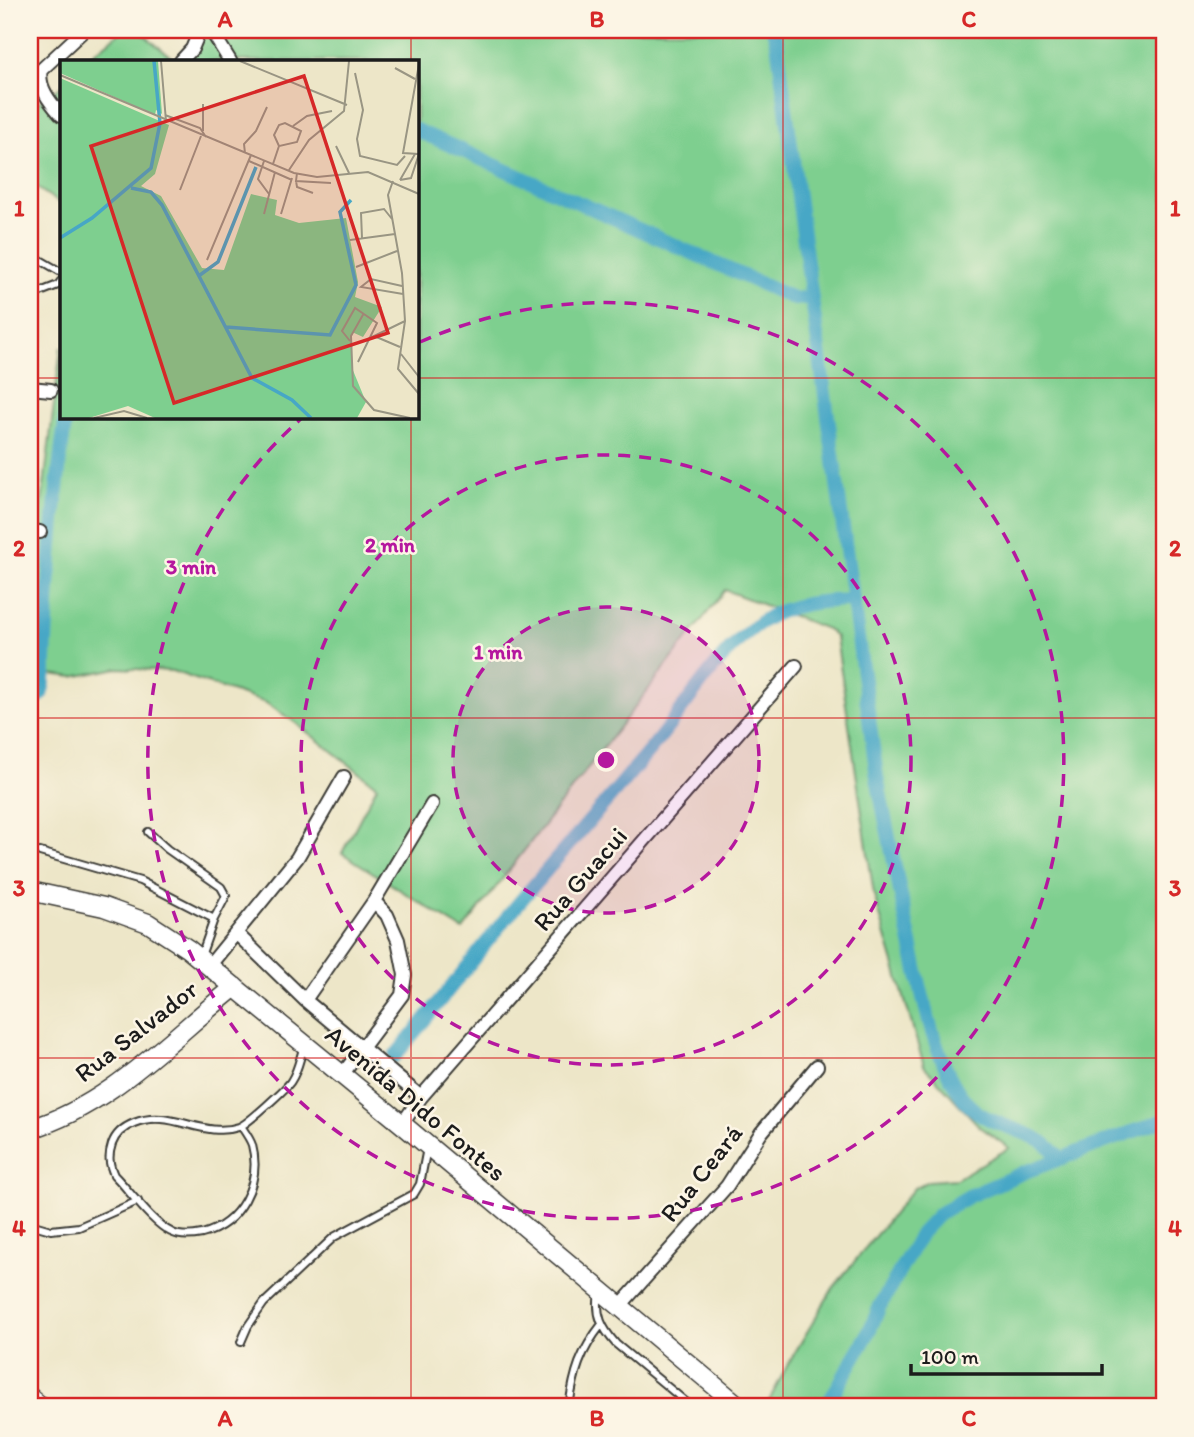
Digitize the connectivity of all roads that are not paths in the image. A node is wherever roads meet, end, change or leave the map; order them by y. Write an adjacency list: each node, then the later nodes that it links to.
1 (84, 30): 6 (street)
2 (200, 30): 4 (street)
3 (211, 30): 5 (street)
4 (182, 60)
5 (229, 60)
6 (60, 114)
7 (30, 254): 8 (lane)
8 (60, 271)
9 (60, 282): 10 (lane)
10 (30, 296)
11 (30, 388): 12 (street)
12 (51, 390)
13 (796, 666): 29 (street, Rua Guacui)
14 (344, 777): 21 (street)
15 (432, 804): 19 (street)
16 (148, 832): 20 (lane)
17 (40, 852): 20 (lane)
18 (30, 891): 22 (street, Avenida Dido Fontes)
19 (374, 901): 24 (street); 26 (street)
20 (214, 919): 22 (lane)
21 (236, 933): 22 (street); 24 (street)
22 (205, 961): 23 (street, Avenida Dido Fontes)
23 (235, 987): 25 (street, Avenida Dido Fontes); 32 (street, Rua Salvador)
24 (305, 1000): 26 (street)
25 (304, 1044): 28 (street, Avenida Dido Fontes); 31 (lane)
26 (362, 1046): 28 (street); 29 (street)
27 (817, 1066): 37 (street, Rua Ceará)
28 (342, 1076): 30 (street, Avenida Dido Fontes)
29 (421, 1097): 30 (street, Rua Guacui)
30 (402, 1124): 33 (street, Avenida Dido Fontes)
31 (241, 1126): 34 (lane); 34 (lane)
32 (30, 1129)
33 (428, 1146): 36 (street, Avenida Dido Fontes); 39 (lane)
34 (138, 1200): 35 (lane)
35 (30, 1224)
36 (599, 1290): 37 (street, Avenida Dido Fontes); 38 (lane)
37 (619, 1307): 44 (street, Avenida Dido Fontes)
38 (601, 1324): 42 (lane); 43 (lane)
39 (241, 1342)
40 (30, 1390): 41 (lane)
41 (50, 1407)
42 (569, 1407)
43 (692, 1407)
44 (740, 1407)

